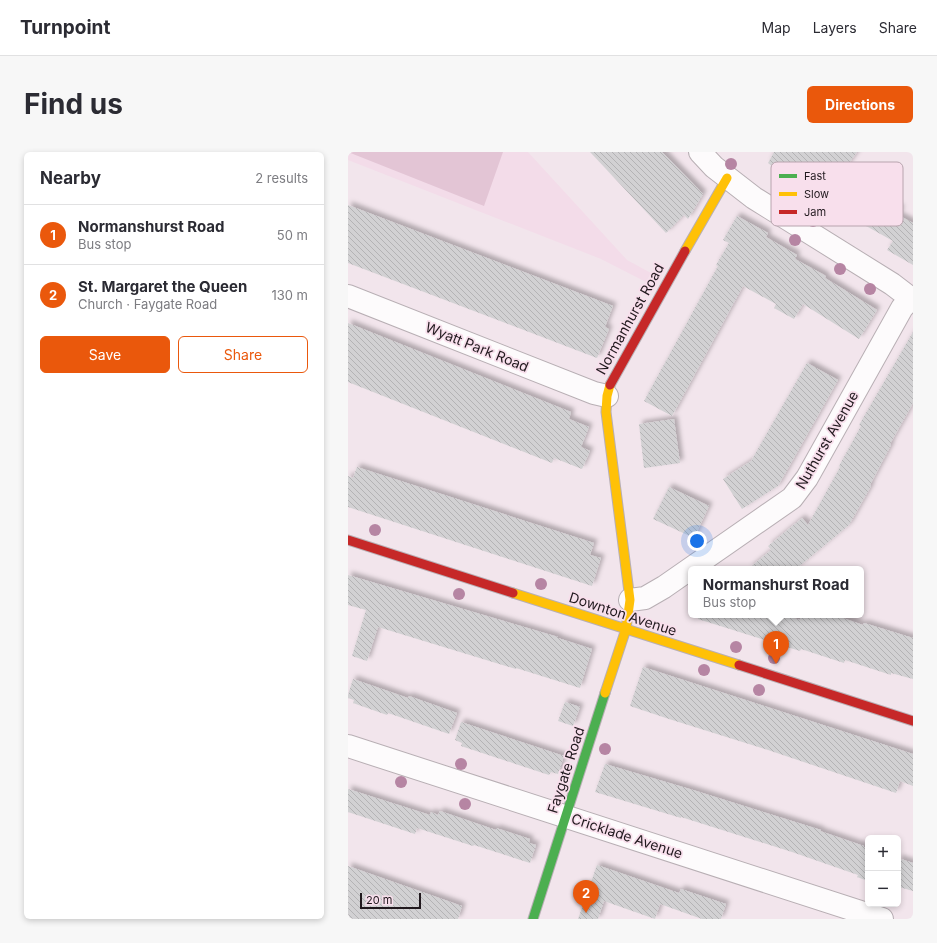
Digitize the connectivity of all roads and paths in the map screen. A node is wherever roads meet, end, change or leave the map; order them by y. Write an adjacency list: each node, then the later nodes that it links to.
1 (700, 152): 2 (street)
2 (728, 178): 3 (street); 7 (street, Normanhurst Road)
3 (771, 209)
4 (799, 226): 6 (street)
5 (348, 296): 7 (street, Wyatt Park Road)
6 (912, 299): 9 (street, Nuthurst Avenue)
7 (607, 396): 11 (street, Normanhurst Road)
8 (348, 540): 12 (street, Downton Avenue)
9 (694, 566)
10 (688, 570): 11 (street, Nuthurst Avenue)
11 (630, 600): 12 (street, Normanhurst Road)
12 (626, 629): 13 (street, Downton Avenue); 15 (street, Faygate Road)
13 (913, 721)
14 (348, 746): 15 (street, Cricklade Avenue)
15 (567, 816): 16 (street, Faygate Road); 17 (street, Cricklade Avenue)
16 (533, 919)
17 (882, 919)

